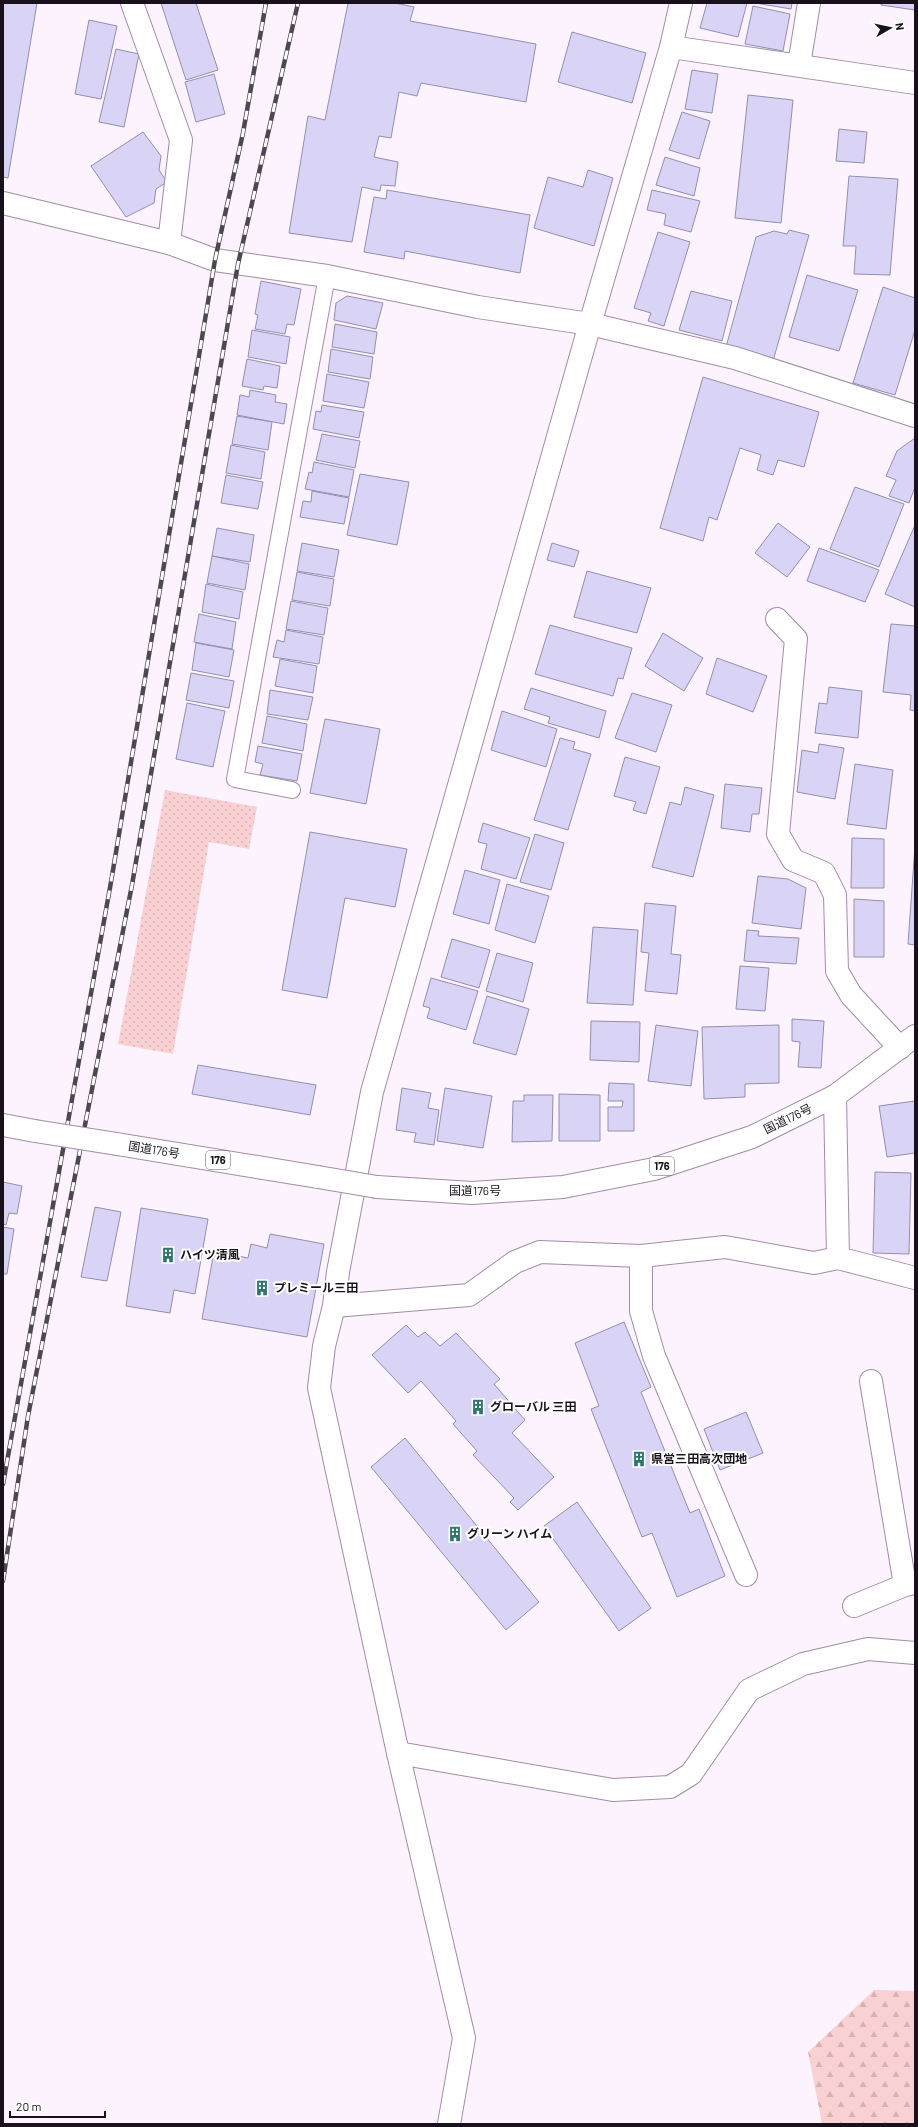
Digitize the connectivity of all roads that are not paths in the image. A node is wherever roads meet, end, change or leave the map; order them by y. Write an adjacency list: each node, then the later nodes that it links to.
1 (132, 3): 8 (main road)
2 (681, 3): 4 (main road)
3 (809, 3): 5 (main road)
4 (671, 47): 5 (main road); 10 (main road)
5 (799, 65): 6 (main road)
6 (915, 83)
7 (3, 203): 8 (main road)
8 (169, 243): 9 (main road)
9 (327, 276): 10 (main road); 13 (lane)
10 (590, 324): 11 (main road); 20 (main road)
11 (915, 416)
12 (777, 619): 14 (main road)
13 (292, 790)
14 (907, 1042): 15 (main road, 国道176号 / 176)
15 (835, 1096): 16 (main road, 国道176号 / 176, bridge); 18 (main road)
16 (3, 1125)
17 (641, 1256): 18 (main road); 20 (main road); 22 (main road)
18 (838, 1258): 19 (main road)
19 (915, 1278)
20 (334, 1306): 26 (main road)
21 (871, 1382): 23 (main road)
22 (746, 1575)
23 (910, 1584): 24 (main road)
24 (854, 1606)
25 (915, 1652): 26 (main road)
26 (398, 1753): 27 (main road)
27 (449, 2124)

